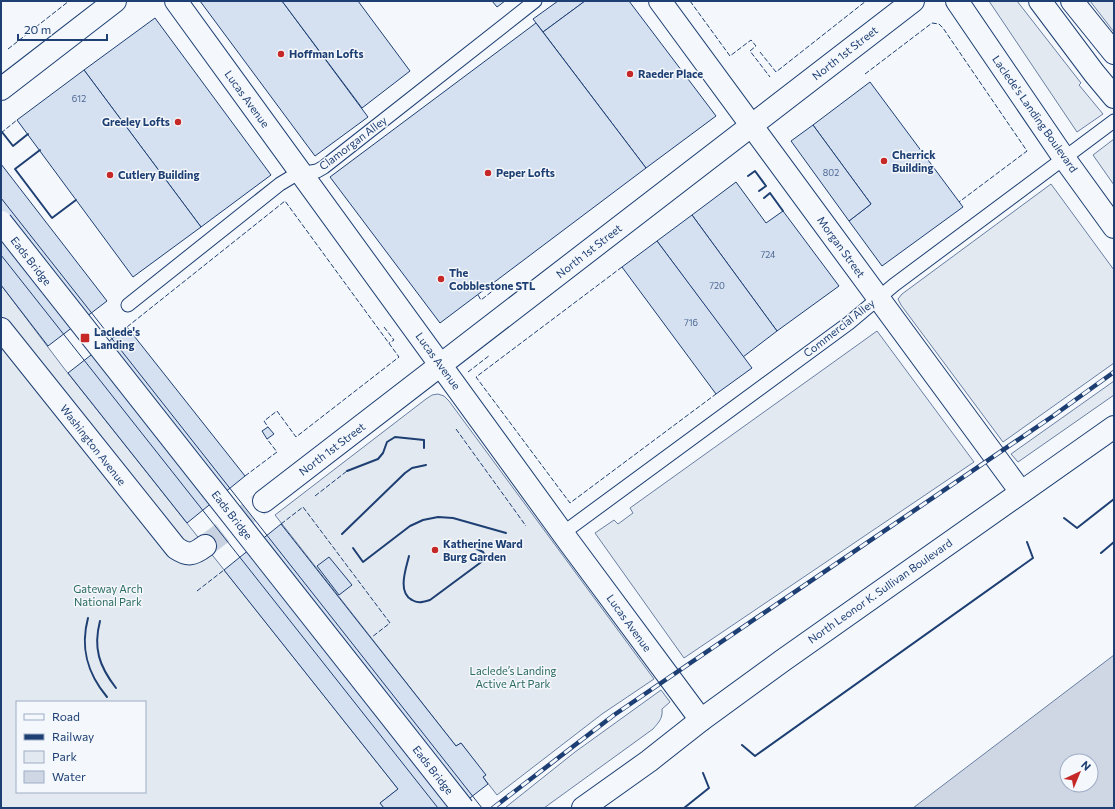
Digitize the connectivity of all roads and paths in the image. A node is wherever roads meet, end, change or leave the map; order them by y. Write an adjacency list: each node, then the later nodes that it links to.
1 (115, 1): 10 (street)
2 (176, 1): 15 (street, Lucas Avenue)
3 (535, 1): 15 (lane, Clamorgan Alley)
4 (660, 1): 13 (street, Morgan Street)
5 (913, 1): 13 (street, North 1st Street)
6 (957, 1): 14 (street, Laclede's Landing Boulevard)
7 (1040, 1): 11 (street)
8 (1072, 1): 9 (street)
9 (1114, 53)
10 (1, 89)
11 (1114, 97)
12 (1114, 121): 14 (lane, Commercial Alley)
13 (752, 126): 18 (street, Morgan Street); 21 (street, North 1st Street)
14 (1064, 158): 17 (street, Laclede's Landing Boulevard); 18 (lane, Commercial Alley)
15 (302, 174): 19 (lane, Clamorgan Alley); 21 (street, Lucas Avenue)
16 (1, 222): 29 (street, Eads Bridge, bridge)
17 (1114, 227)
18 (878, 298): 23 (street, Morgan Street); 25 (lane, Commercial Alley)
19 (128, 305)
20 (1, 329): 26 (street, Washington Avenue)
21 (441, 365): 24 (street, North 1st Street); 25 (street, Lucas Avenue)
22 (1114, 428): 23 (street, North Leonor K. Sullivan Boulevard)
23 (1021, 492): 27 (street, North Leonor K. Sullivan Boulevard)
24 (264, 501)
25 (563, 533): 27 (street, Lucas Avenue)
26 (197, 550)
27 (701, 720): 28 (street, North Leonor K. Sullivan Boulevard)
28 (649, 760): 30 (street, North Leonor K. Sullivan Boulevard); 31 (street, North Leonor K. Sullivan Boulevard)
29 (463, 808)
30 (583, 808)
31 (610, 808)

